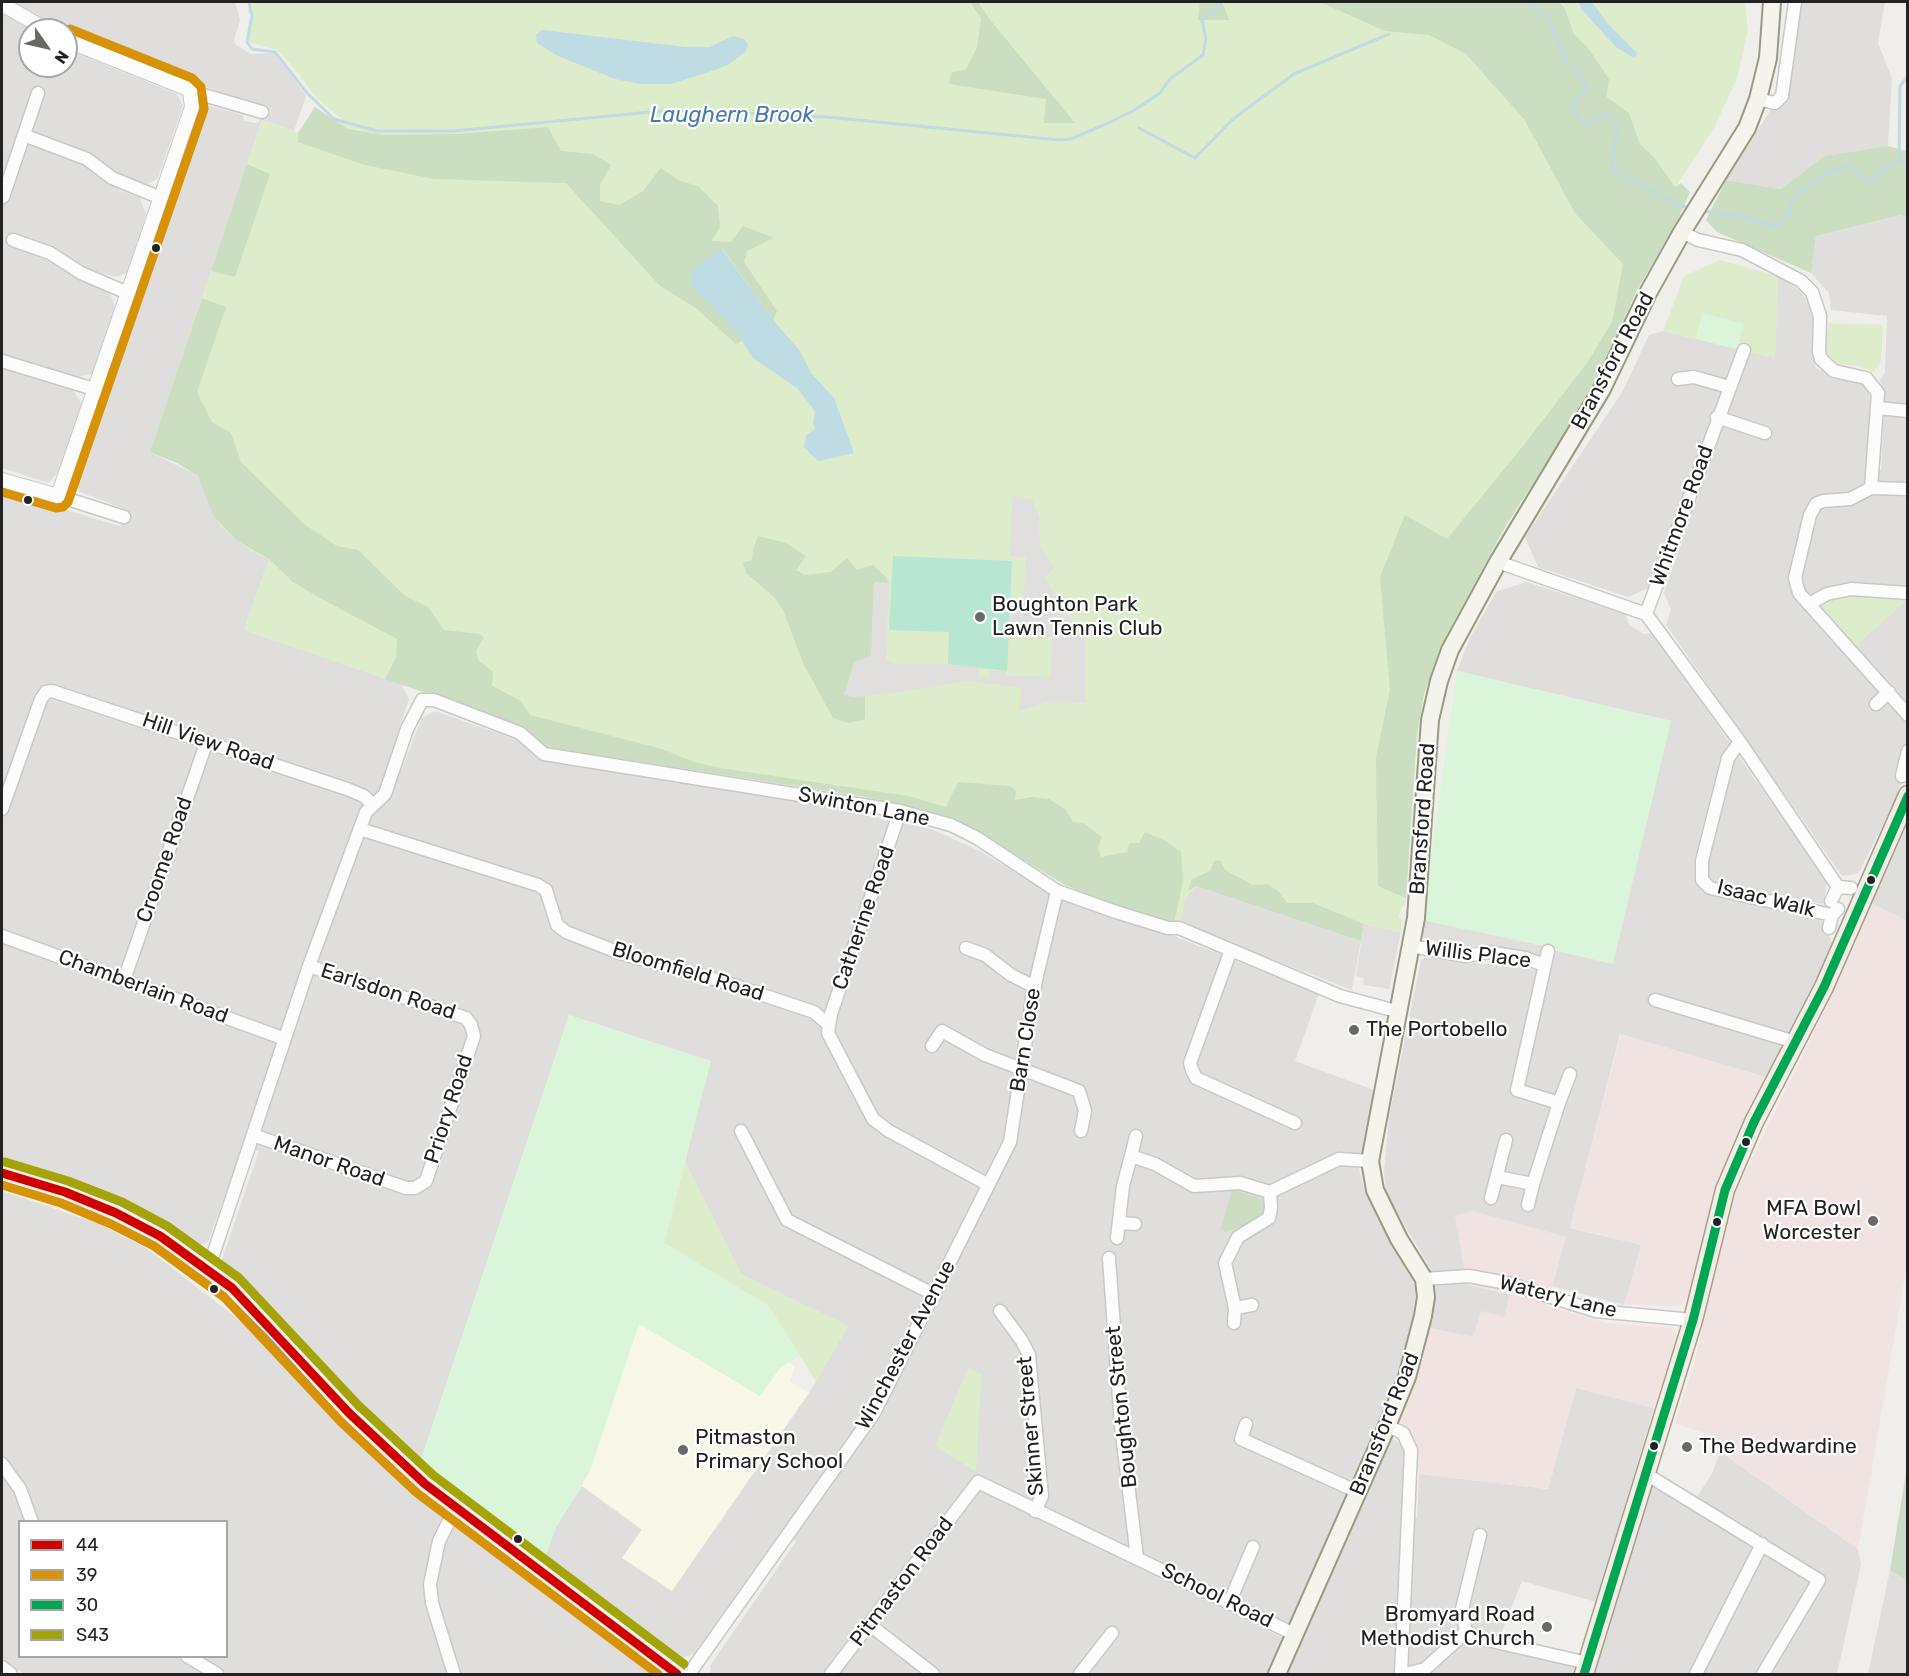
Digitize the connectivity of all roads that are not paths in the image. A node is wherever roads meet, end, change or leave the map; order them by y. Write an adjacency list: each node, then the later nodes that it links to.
1 (1772, 2): 8 (main road, Bransford Road)
2 (1795, 2): 8 (street)
3 (2, 4): 4 (street)
4 (26, 18)
5 (78, 45): 6 (street)
6 (190, 91): 9 (street); 12 (street)
7 (38, 93): 10 (street)
8 (1758, 99): 13 (main road, Bransford Road)
9 (253, 114)
10 (26, 136): 11 (street); 12 (street)
11 (3, 196)
12 (161, 198): 15 (street)
13 (1686, 227): 21 (street); 30 (main road, Bransford Road)
14 (13, 240): 15 (street)
15 (130, 294): 20 (street)
16 (1744, 350): 19 (street, Whitmore Road)
17 (2, 360): 20 (street)
18 (1678, 379): 19 (street)
19 (1729, 387): 23 (street, Whitmore Road)
20 (97, 390): 28 (street)
21 (1878, 408): 22 (street); 26 (street)
22 (1908, 411)
23 (1717, 417): 24 (street, Whitmore Road); 33 (street, Whitmore Road)
24 (1765, 433)
25 (2, 480): 28 (street)
26 (1870, 488): 27 (street); 32 (street)
27 (1908, 489)
28 (58, 496): 29 (street)
29 (124, 518)
30 (1498, 562): 33 (street); 49 (main road, Bransford Road)
31 (1908, 593): 32 (street)
32 (1809, 604): 34 (street)
33 (1646, 614): 38 (street)
34 (1889, 692): 35 (street); 36 (street)
35 (1876, 704)
36 (1908, 715)
37 (207, 741): 41 (street, Hill View Road); 42 (street, Hill View Road); 55 (street, Croome Road)
38 (1740, 742): 46 (street); 46 (street, Isaac Walk)
39 (1908, 751): 40 (street)
40 (1905, 784): 62 (main road)
41 (373, 805): 43 (street, Swinton Lane); 44 (street, Swinton Lane)
42 (2, 808)
43 (900, 811): 45 (street, Swinton Lane); 60 (street, Catherine Road)
44 (360, 829): 54 (street, Swinton Lane); 60 (street, Bloomfield Road)
45 (1058, 891): 51 (street, Swinton Lane); 56 (street, Barn Close)
46 (1834, 908): 47 (street, Isaac Walk)
47 (1829, 928)
48 (2, 936): 55 (street, Chamberlain Road)
49 (1412, 946): 53 (street, Willis Place); 58 (main road, Bransford Road)
50 (966, 948): 56 (street)
51 (1231, 950): 58 (street, Swinton Lane); 67 (street)
52 (1548, 951): 53 (street, Willis Place)
53 (1544, 965): 66 (street, Willis Place)
54 (309, 966): 59 (street, Earlsdon Road); 61 (street, Swinton Lane)
55 (124, 980): 61 (street, Chamberlain Road)
56 (1035, 987): 64 (street, Barn Close)
57 (1655, 1000): 62 (street)
58 (1400, 1012): 74 (main road, Bransford Road)
59 (466, 1018): 79 (street, Priory Road)
60 (829, 1025): 77 (street)
61 (285, 1039): 70 (street, Swinton Lane)
62 (1795, 1042): 93 (main road)
63 (932, 1046): 64 (street)
64 (1020, 1066): 69 (street); 77 (street, Barn Close)
65 (1570, 1074): 66 (street)
66 (1559, 1103): 78 (street)
67 (1295, 1123)
68 (741, 1131): 89 (street)
69 (1081, 1131)
70 (253, 1135): 79 (street, Manor Road); 87 (street, Swinton Lane)
71 (1136, 1136): 73 (street)
72 (1506, 1140): 76 (street)
73 (1131, 1156): 80 (street); 83 (street)
74 (1370, 1161): 80 (street); 88 (main road, Bransford Road)
75 (2, 1173): 87 (main road)
76 (1497, 1177): 78 (street); 81 (street)
77 (987, 1184): 89 (street, Winchester Avenue)
78 (1533, 1184): 82 (street)
79 (406, 1188)
80 (1270, 1192): 91 (street)
81 (1491, 1198)
82 (1528, 1205)
83 (1119, 1223): 84 (street); 85 (street)
84 (1135, 1224)
85 (1117, 1238)
86 (1109, 1258): 107 (street, Boughton Street)
87 (206, 1269): 101 (main road)
88 (1424, 1279): 93 (street, Watery Lane); 96 (main road, Bransford Road)
89 (935, 1295): 120 (street, Winchester Avenue)
90 (1252, 1305): 91 (street)
91 (1235, 1308): 94 (street)
92 (1000, 1311): 102 (street, Skinner Street)
93 (1693, 1320): 98 (main road)
94 (1234, 1323)
95 (1246, 1424): 100 (street)
96 (1387, 1426): 100 (main road, Bransford Road); 125 (street)
97 (2, 1464): 103 (street)
98 (1646, 1474): 105 (street); 115 (main road)
99 (973, 1489): 102 (street, School Road); 109 (street, Pitmaston Road)
100 (1358, 1492): 112 (main road, Bransford Road)
101 (456, 1507): 118 (street); 119 (main road)
102 (1035, 1511): 107 (street, School Road)
103 (32, 1520)
104 (1480, 1535): 110 (street)
105 (1762, 1544): 126 (street); 127 (street)
106 (1253, 1547): 108 (street)
107 (1137, 1557): 108 (street, School Road)
108 (1230, 1601): 112 (street, School Road)
109 (870, 1625): 121 (street, Pitmaston Road); 122 (street)
110 (1466, 1632): 115 (street); 125 (street)
111 (1112, 1633): 123 (street)
112 (1296, 1635): 124 (main road, Bransford Road)
113 (190, 1658): 117 (street)
114 (2, 1667): 116 (street)
115 (1586, 1669)
116 (11, 1674)
117 (218, 1674)
118 (454, 1674)
119 (677, 1674)
120 (689, 1674)
121 (831, 1674)
122 (933, 1674)
123 (1080, 1674)
124 (1277, 1674)
125 (1404, 1674)
126 (1696, 1674)
127 (1763, 1674)

